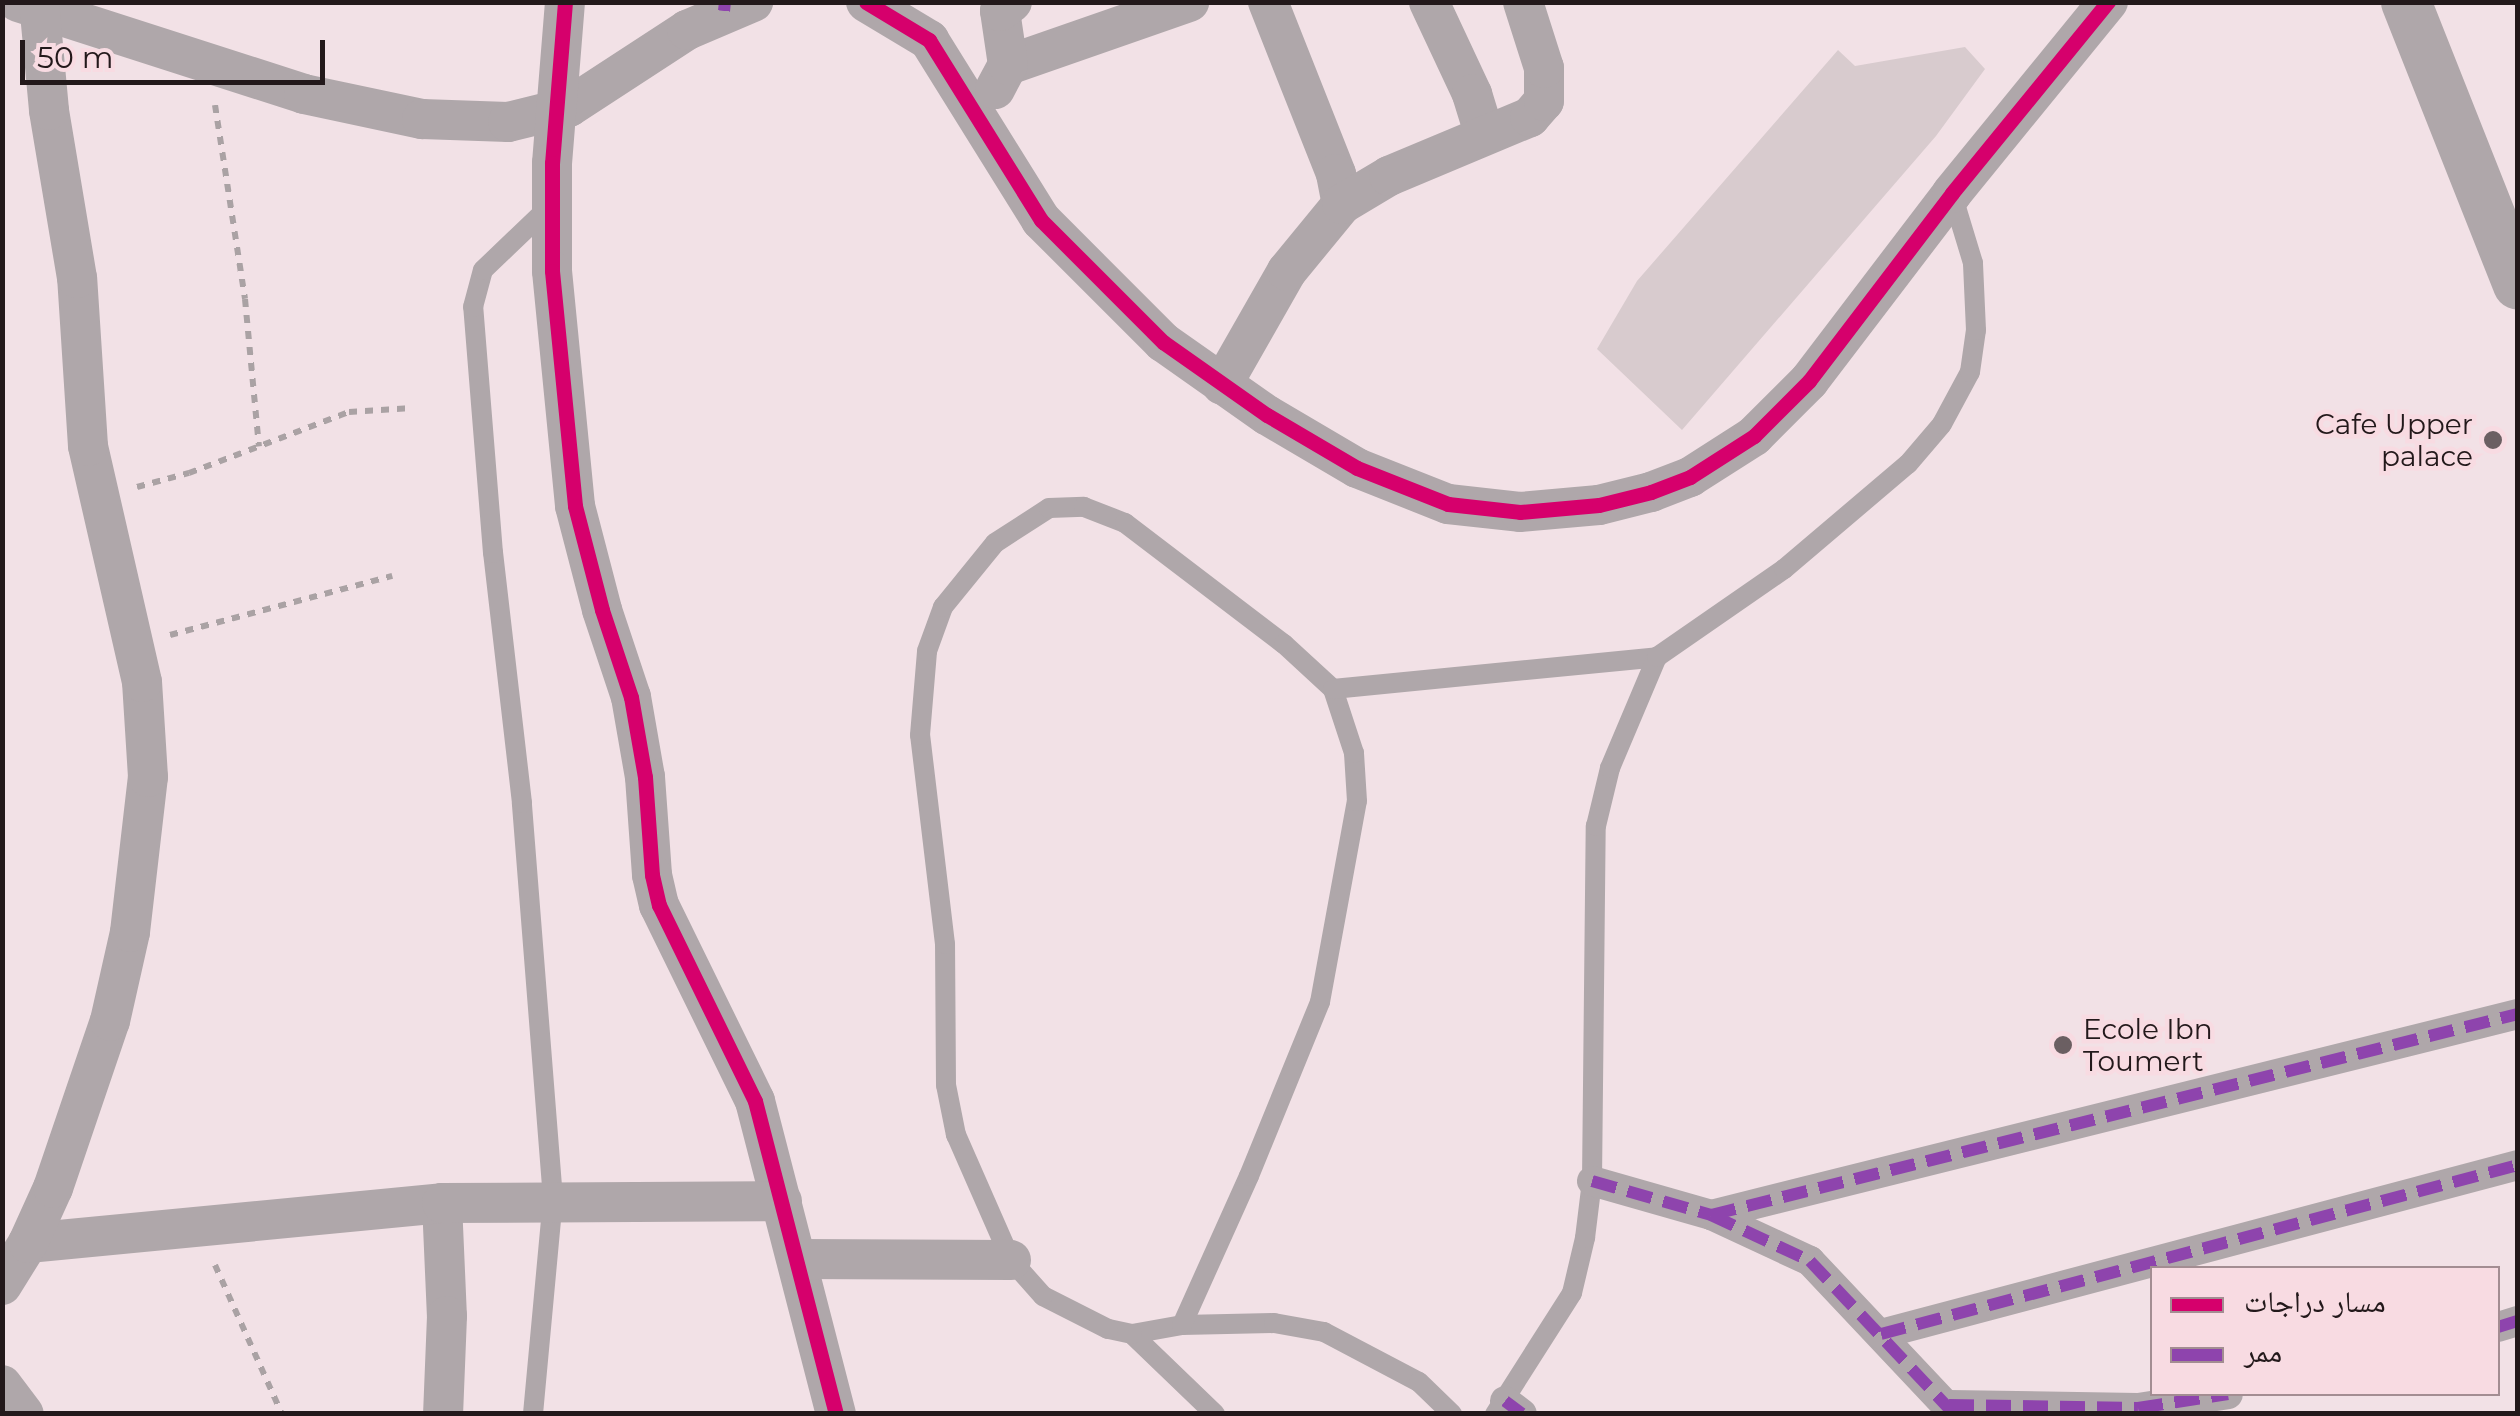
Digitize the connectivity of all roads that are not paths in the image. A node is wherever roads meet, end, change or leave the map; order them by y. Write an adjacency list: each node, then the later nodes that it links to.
1 (565, 2): 13 (street)
2 (753, 2): 13 (street)
3 (866, 2): 14 (street)
4 (1012, 2): 12 (street)
5 (1189, 2): 12 (street)
6 (1268, 2): 17 (street)
7 (1429, 2): 15 (street)
8 (1523, 2): 15 (street)
9 (2108, 2): 16 (street)
10 (2406, 2): 19 (street)
11 (32, 5): 13 (street); 30 (street)
12 (1008, 64): 14 (street)
13 (558, 112): 18 (street)
14 (978, 117): 20 (street)
15 (1484, 133): 17 (street)
16 (1952, 193): 20 (street); 21 (lane)
17 (1342, 204): 20 (street)
18 (552, 205): 26 (lane); 27 (street)
19 (2518, 285)
20 (1222, 386)
21 (1656, 656): 22 (lane); 25 (lane)
22 (1333, 689): 32 (lane); 34 (lane)
23 (2518, 1014): 29 (street)
24 (2518, 1165): 36 (street)
25 (1592, 1181): 29 (street); 39 (lane)
26 (553, 1199): 27 (street); 28 (street); 44 (lane)
27 (782, 1201): 31 (street)
28 (442, 1203): 30 (street); 43 (street)
29 (1710, 1215): 36 (street)
30 (28, 1243): 33 (street)
31 (798, 1259): 32 (street); 45 (street)
32 (1011, 1260): 35 (lane)
33 (2, 1284)
34 (1182, 1325): 35 (lane); 47 (lane)
35 (1132, 1334): 46 (lane)
36 (1881, 1334): 40 (street)
37 (2, 1384): 42 (street)
38 (2215, 1396): 41 (street)
39 (1508, 1409)
40 (1951, 1409): 41 (street)
41 (2080, 1410)
42 (24, 1414)
43 (443, 1414)
44 (533, 1414)
45 (836, 1414)
46 (1215, 1414)
47 (1452, 1414)

